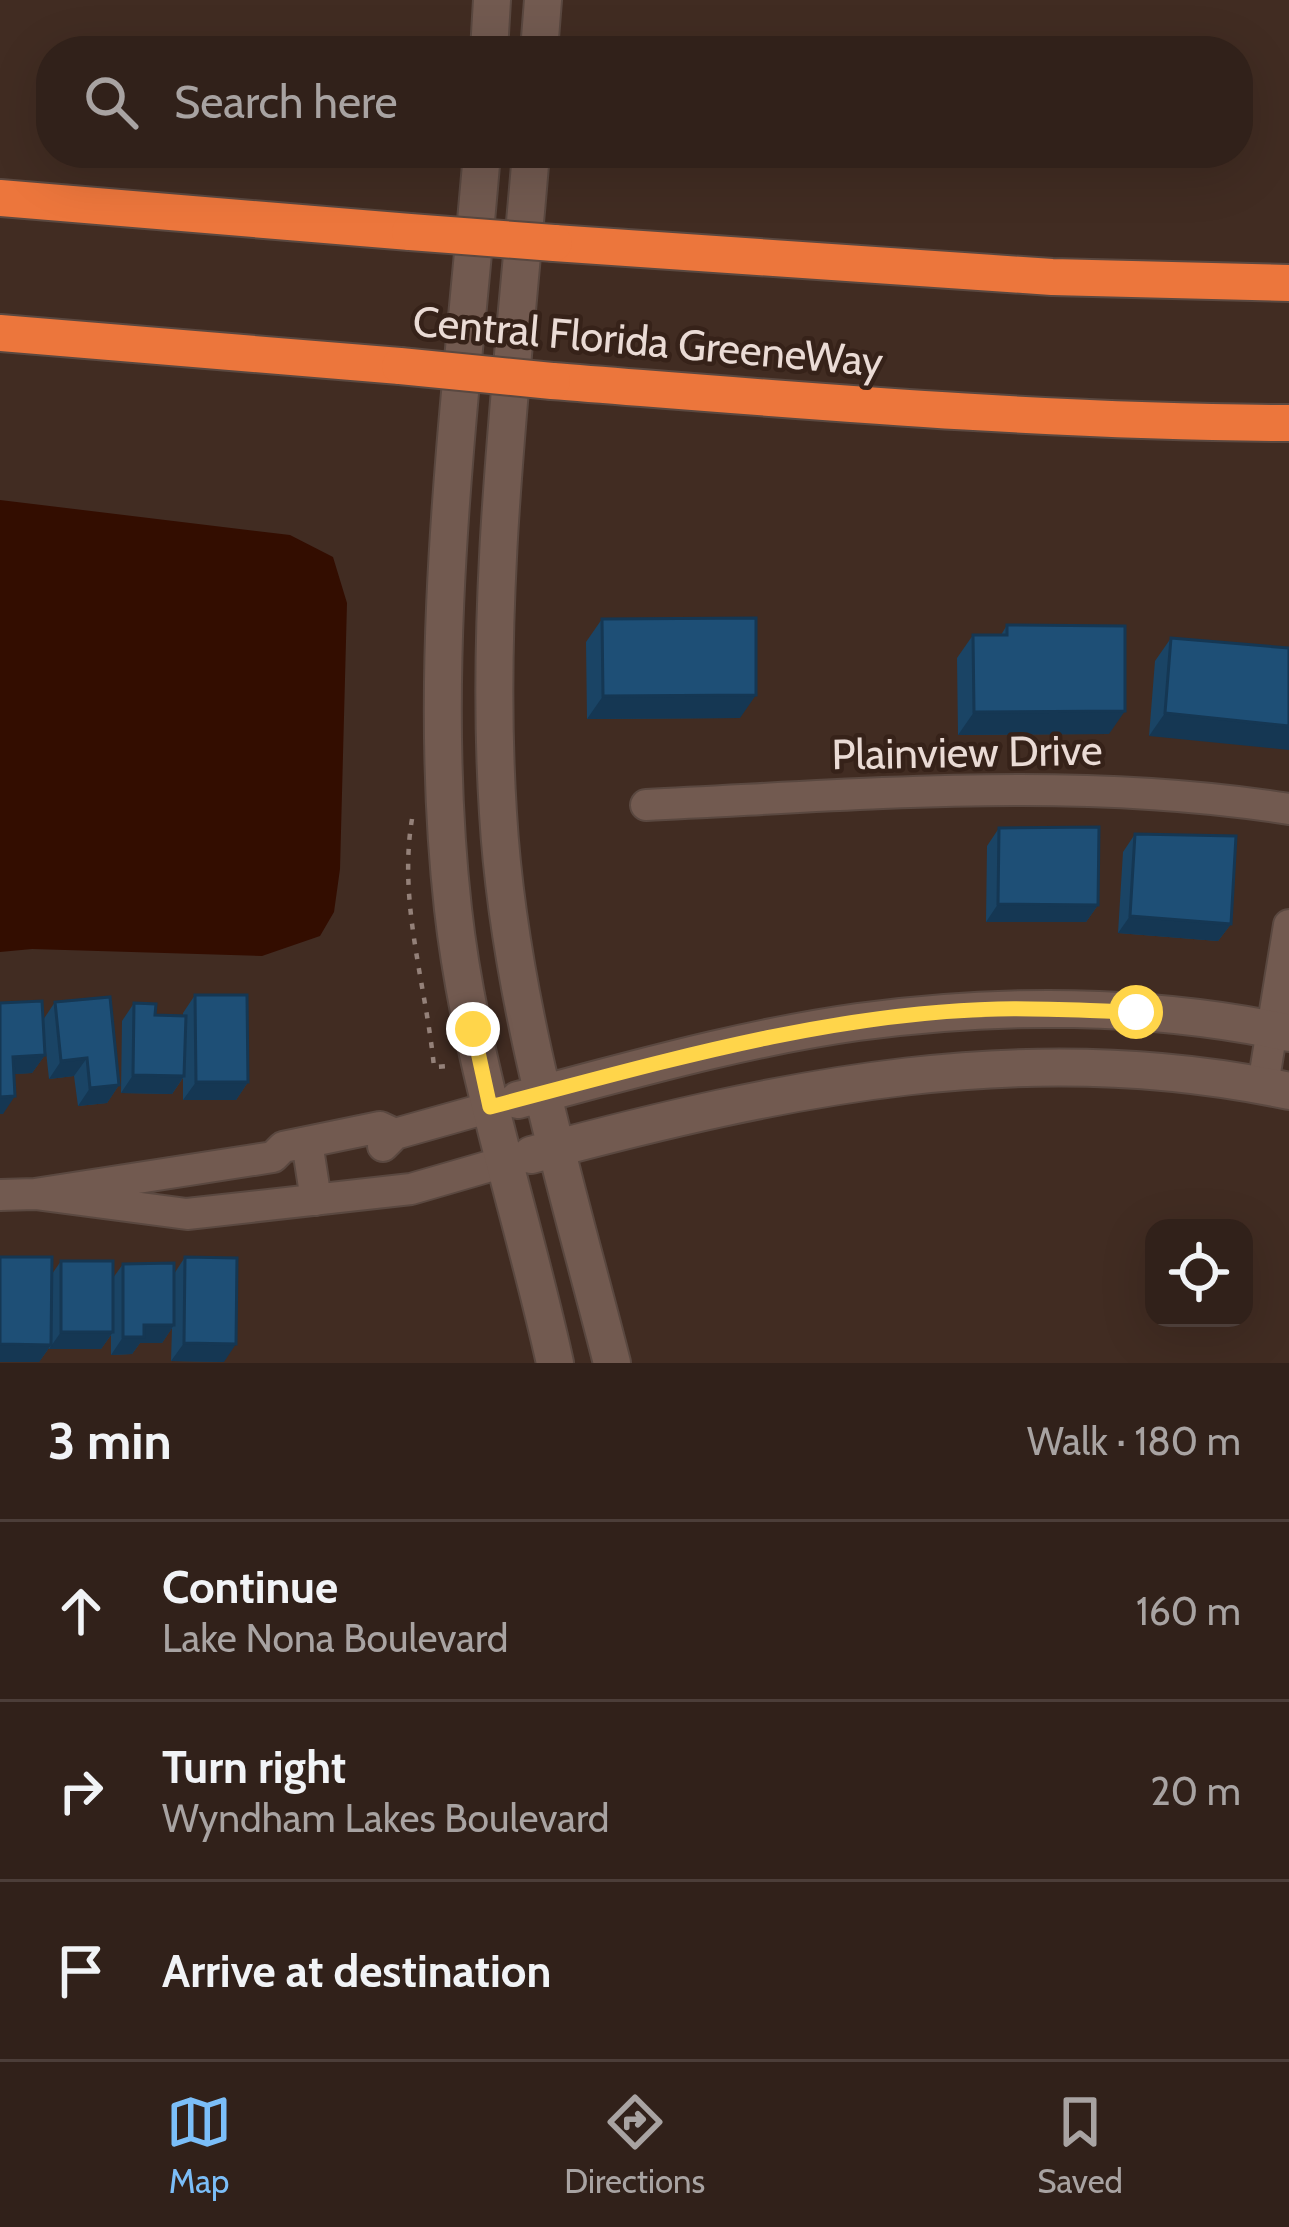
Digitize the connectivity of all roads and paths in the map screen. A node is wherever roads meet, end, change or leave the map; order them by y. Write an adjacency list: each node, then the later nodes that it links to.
1 (492, 0): 3 (street)
2 (543, 0): 4 (street)
3 (490, 36)
4 (540, 36)
5 (481, 168): 17 (street)
6 (530, 168): 16 (street)
7 (0, 199): 8 (highway, Central Florida GreeneWay, bridge)
8 (1289, 284)
9 (0, 333): 10 (highway, Central Florida GreeneWay, bridge)
10 (1289, 423)
11 (646, 805): 12 (street, Plainview Drive)
12 (1289, 809)
13 (1289, 925): 14 (street)
14 (1281, 1031): 15 (street); 16 (street)
15 (1276, 1088): 18 (street)
16 (542, 1094): 17 (street); 18 (street)
17 (490, 1107): 19 (street); 20 (street)
18 (555, 1148): 20 (street); 25 (street)
19 (309, 1151): 21 (street); 23 (street)
20 (504, 1162): 23 (street); 24 (street)
21 (34, 1194): 22 (street); 23 (street)
22 (0, 1195)
23 (316, 1200)
24 (555, 1363)
25 (612, 1363)

